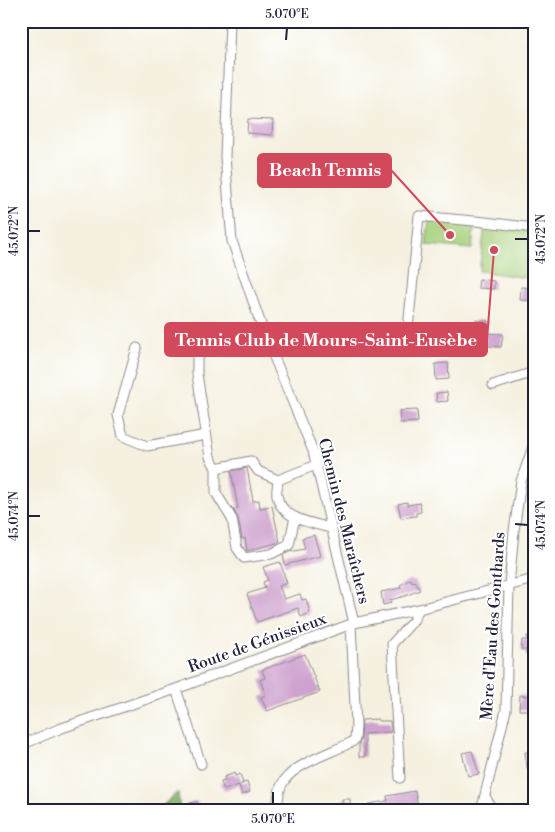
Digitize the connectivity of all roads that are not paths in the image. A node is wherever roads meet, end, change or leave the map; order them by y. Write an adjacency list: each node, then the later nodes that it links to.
1 (230, 21): 10 (street, Chemin des Maraîchers)
2 (534, 228): 3 (street)
3 (408, 328)
4 (211, 342): 8 (street)
5 (137, 348): 8 (street)
6 (534, 372): 7 (street)
7 (493, 385)
8 (206, 435): 11 (street)
9 (534, 444): 16 (street, Mère d'Eau des Gonthards)
10 (316, 465): 12 (street); 14 (street, Chemin des Maraîchers)
11 (216, 468): 12 (street); 13 (street)
12 (278, 480): 13 (street)
13 (295, 517): 14 (street)
14 (331, 528): 18 (street, Chemin des Maraîchers)
15 (534, 578): 16 (street, Route de Génissieux)
16 (509, 586): 17 (street, Route de Génissieux); 23 (street, Mère d'Eau des Gonthards)
17 (419, 609): 18 (street, Route de Génissieux); 22 (street)
18 (352, 624): 19 (street, Route de Génissieux); 24 (street, Chemin des Maraîchers)
19 (176, 689): 20 (street, Route de Génissieux); 21 (street)
20 (21, 746)
21 (201, 764)
22 (400, 778)
23 (485, 796): 25 (street, Mère d'Eau des Gonthards); 26 (street)
24 (277, 811)
25 (481, 811)
26 (493, 811)

